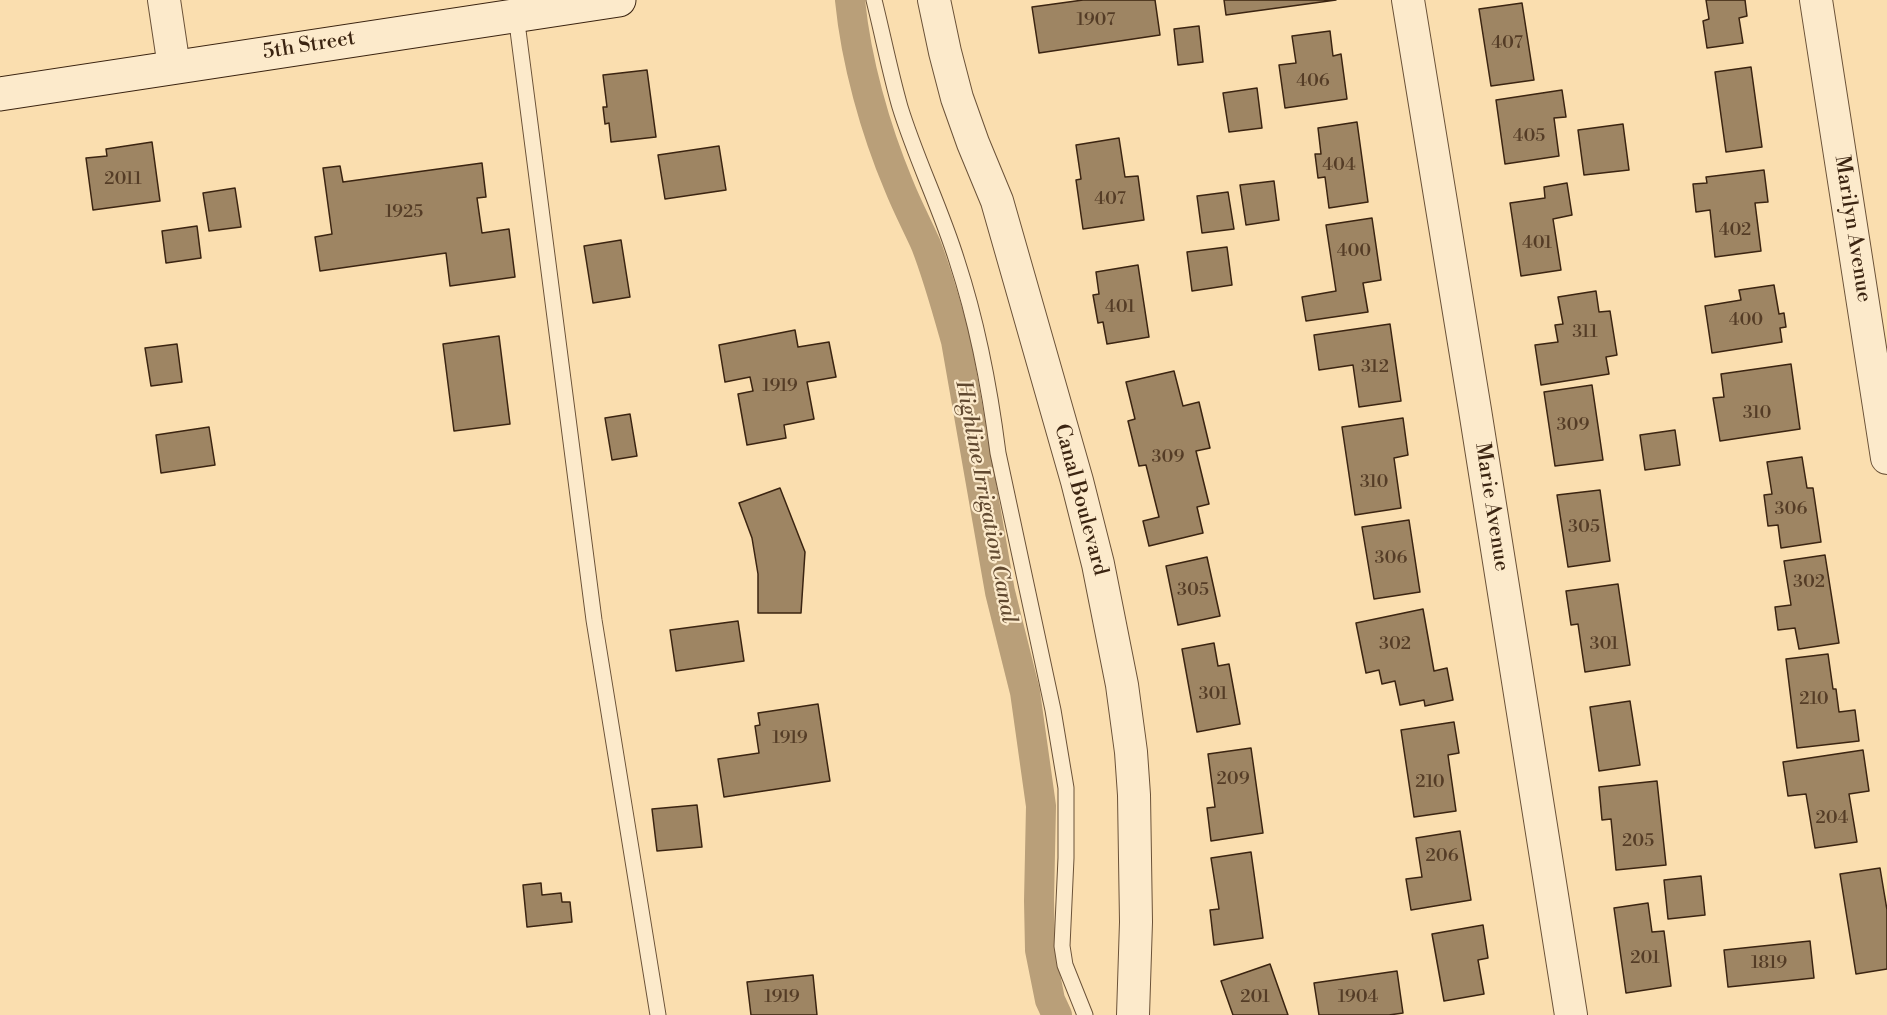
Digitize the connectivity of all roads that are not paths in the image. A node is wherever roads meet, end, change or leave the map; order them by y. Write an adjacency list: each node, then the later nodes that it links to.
1 (164, 0): 8 (street)
2 (619, 0): 7 (street, 5th Street)
3 (874, 0): 12 (lane)
4 (934, 0): 13 (street, Canal Boulevard)
5 (1408, 0): 14 (street, Marie Avenue)
6 (1816, 0): 10 (street, Marilyn Avenue)
7 (515, 8): 8 (street, 5th Street); 11 (lane)
8 (174, 67): 9 (street, 5th Street)
9 (0, 94)
10 (1887, 458)
11 (658, 1015)
12 (1085, 1015)
13 (1133, 1015)
14 (1571, 1015)

